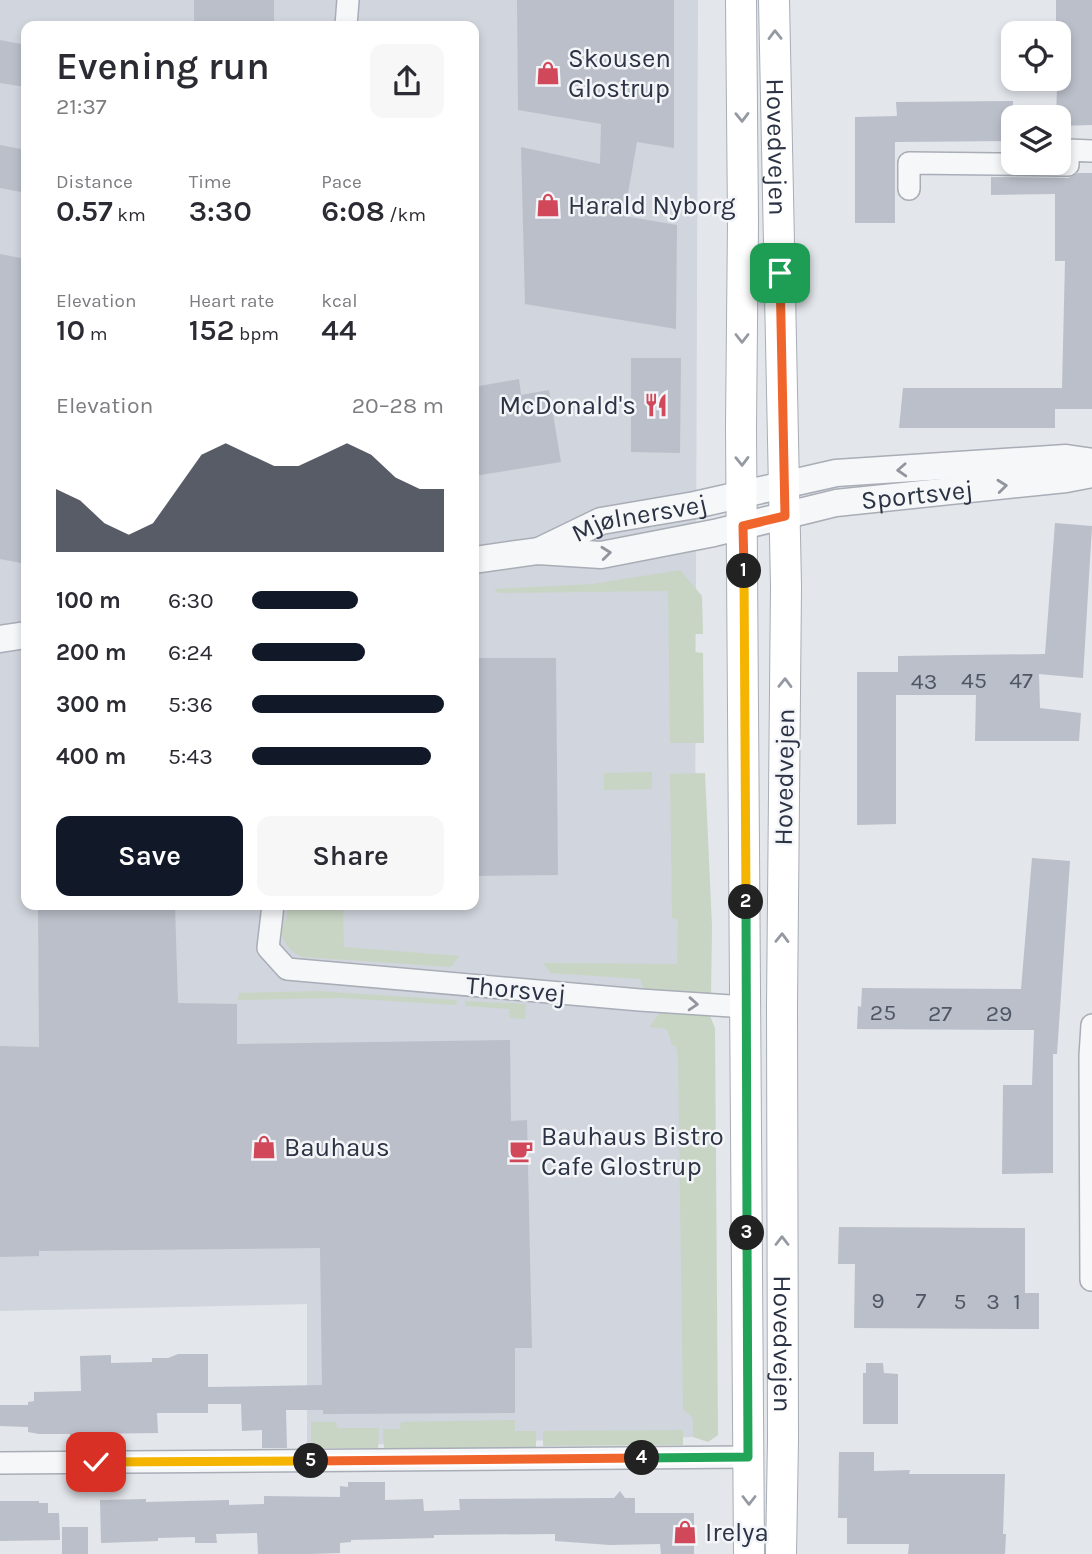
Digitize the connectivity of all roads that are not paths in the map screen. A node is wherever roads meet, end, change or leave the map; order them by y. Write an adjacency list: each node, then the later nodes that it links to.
1 (348, 0): 4 (street)
2 (741, 0): 10 (main road, Hovedvejen, one-way to 10)
3 (774, 0): 9 (main road, Hovedvejen, one-way to 3)
4 (346, 21)
5 (1092, 150): 6 (street)
6 (909, 189)
7 (1092, 462): 9 (street, Sportsvej, one-way to 9)
8 (1092, 474): 11 (street, Sportsvej, one-way to 8)
9 (784, 485): 10 (street, Sportsvej); 11 (main road, Hovedvejen)
10 (743, 495): 12 (main road, Hovedvejen); 13 (street, Mjølnersvej)
11 (785, 516): 12 (street, Sportsvej); 25 (main road, Hovedvejen, one-way to 11)
12 (743, 526): 13 (street, Mjølnersvej, one-way to 12); 18 (main road, Hovedvejen)
13 (538, 551): 14 (street, Mjølnersvej)
14 (479, 559)
15 (21, 636): 16 (street)
16 (0, 639)
17 (272, 910): 18 (street, Thorsvej, one-way to 18)
18 (746, 1007): 22 (main road, Hovedvejen)
19 (1092, 1025): 20 (street)
20 (1091, 1056): 21 (street)
21 (1091, 1280)
22 (748, 1457): 23 (street); 24 (main road, Hovedvejen, one-way to 24)
23 (0, 1463)
24 (749, 1554)
25 (781, 1554)

